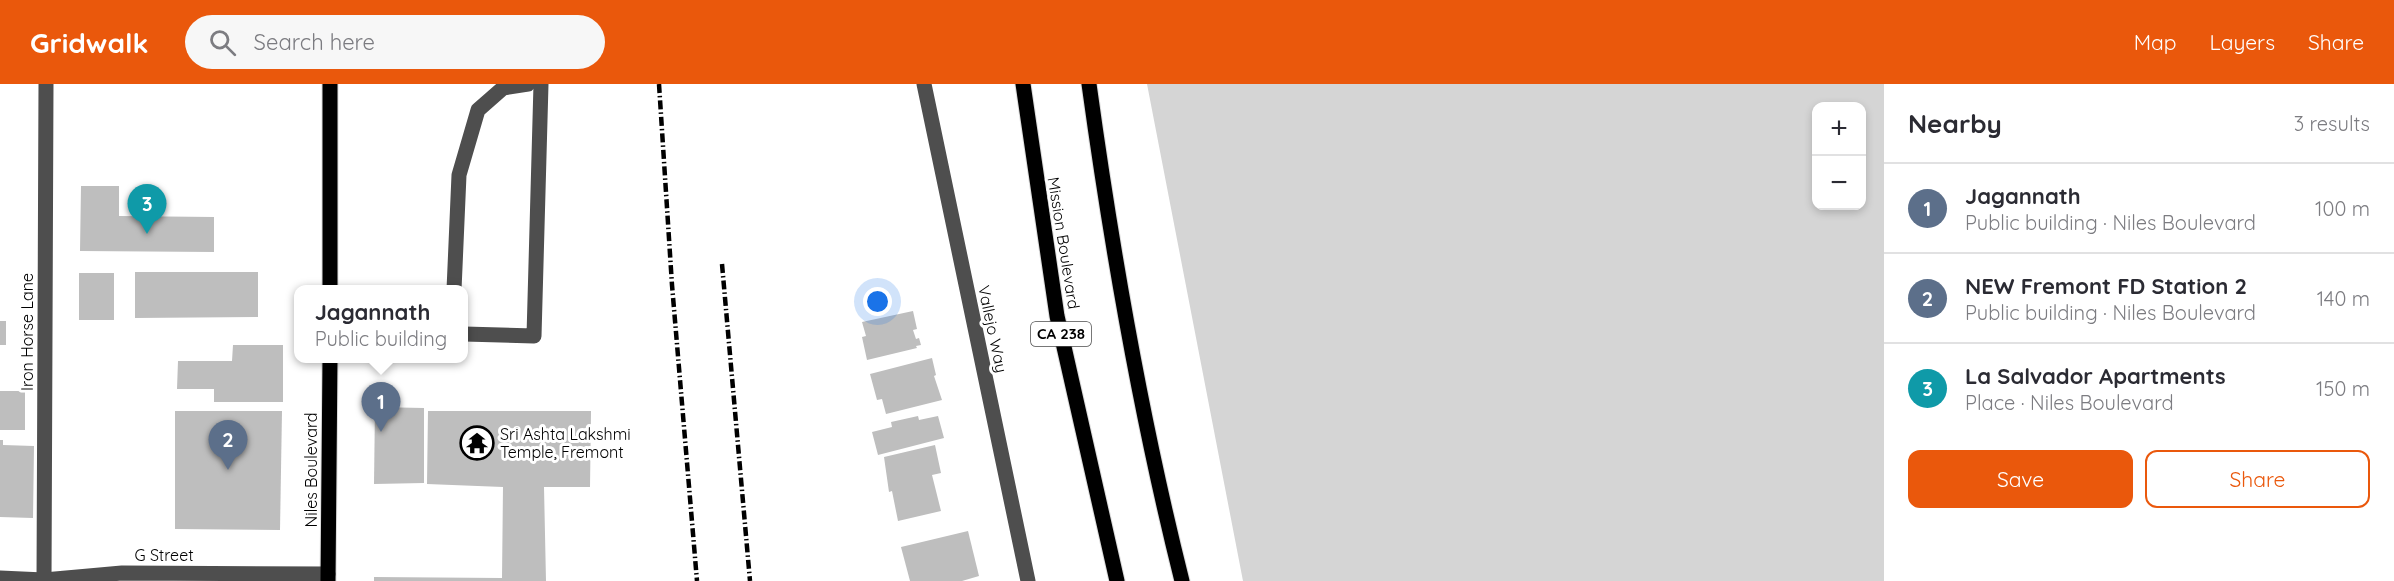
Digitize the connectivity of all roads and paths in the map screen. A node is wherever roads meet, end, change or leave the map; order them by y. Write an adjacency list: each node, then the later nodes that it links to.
1 (46, 84): 14 (street, Iron Horse Lane)
2 (330, 84): 8 (main road)
3 (528, 84): 9 (street)
4 (541, 84): 10 (street)
5 (924, 84): 15 (street, Vallejo Way)
6 (1023, 84): 16 (main road, Mission Boulevard / CA 238)
7 (1089, 84): 17 (main road)
8 (330, 285)
9 (454, 285)
10 (468, 334)
11 (330, 363): 13 (main road, Niles Boulevard)
12 (0, 578): 14 (street, G Street)
13 (328, 578): 14 (street, G Street)
14 (44, 581)
15 (1028, 581)
16 (1116, 581)
17 (1182, 581)

